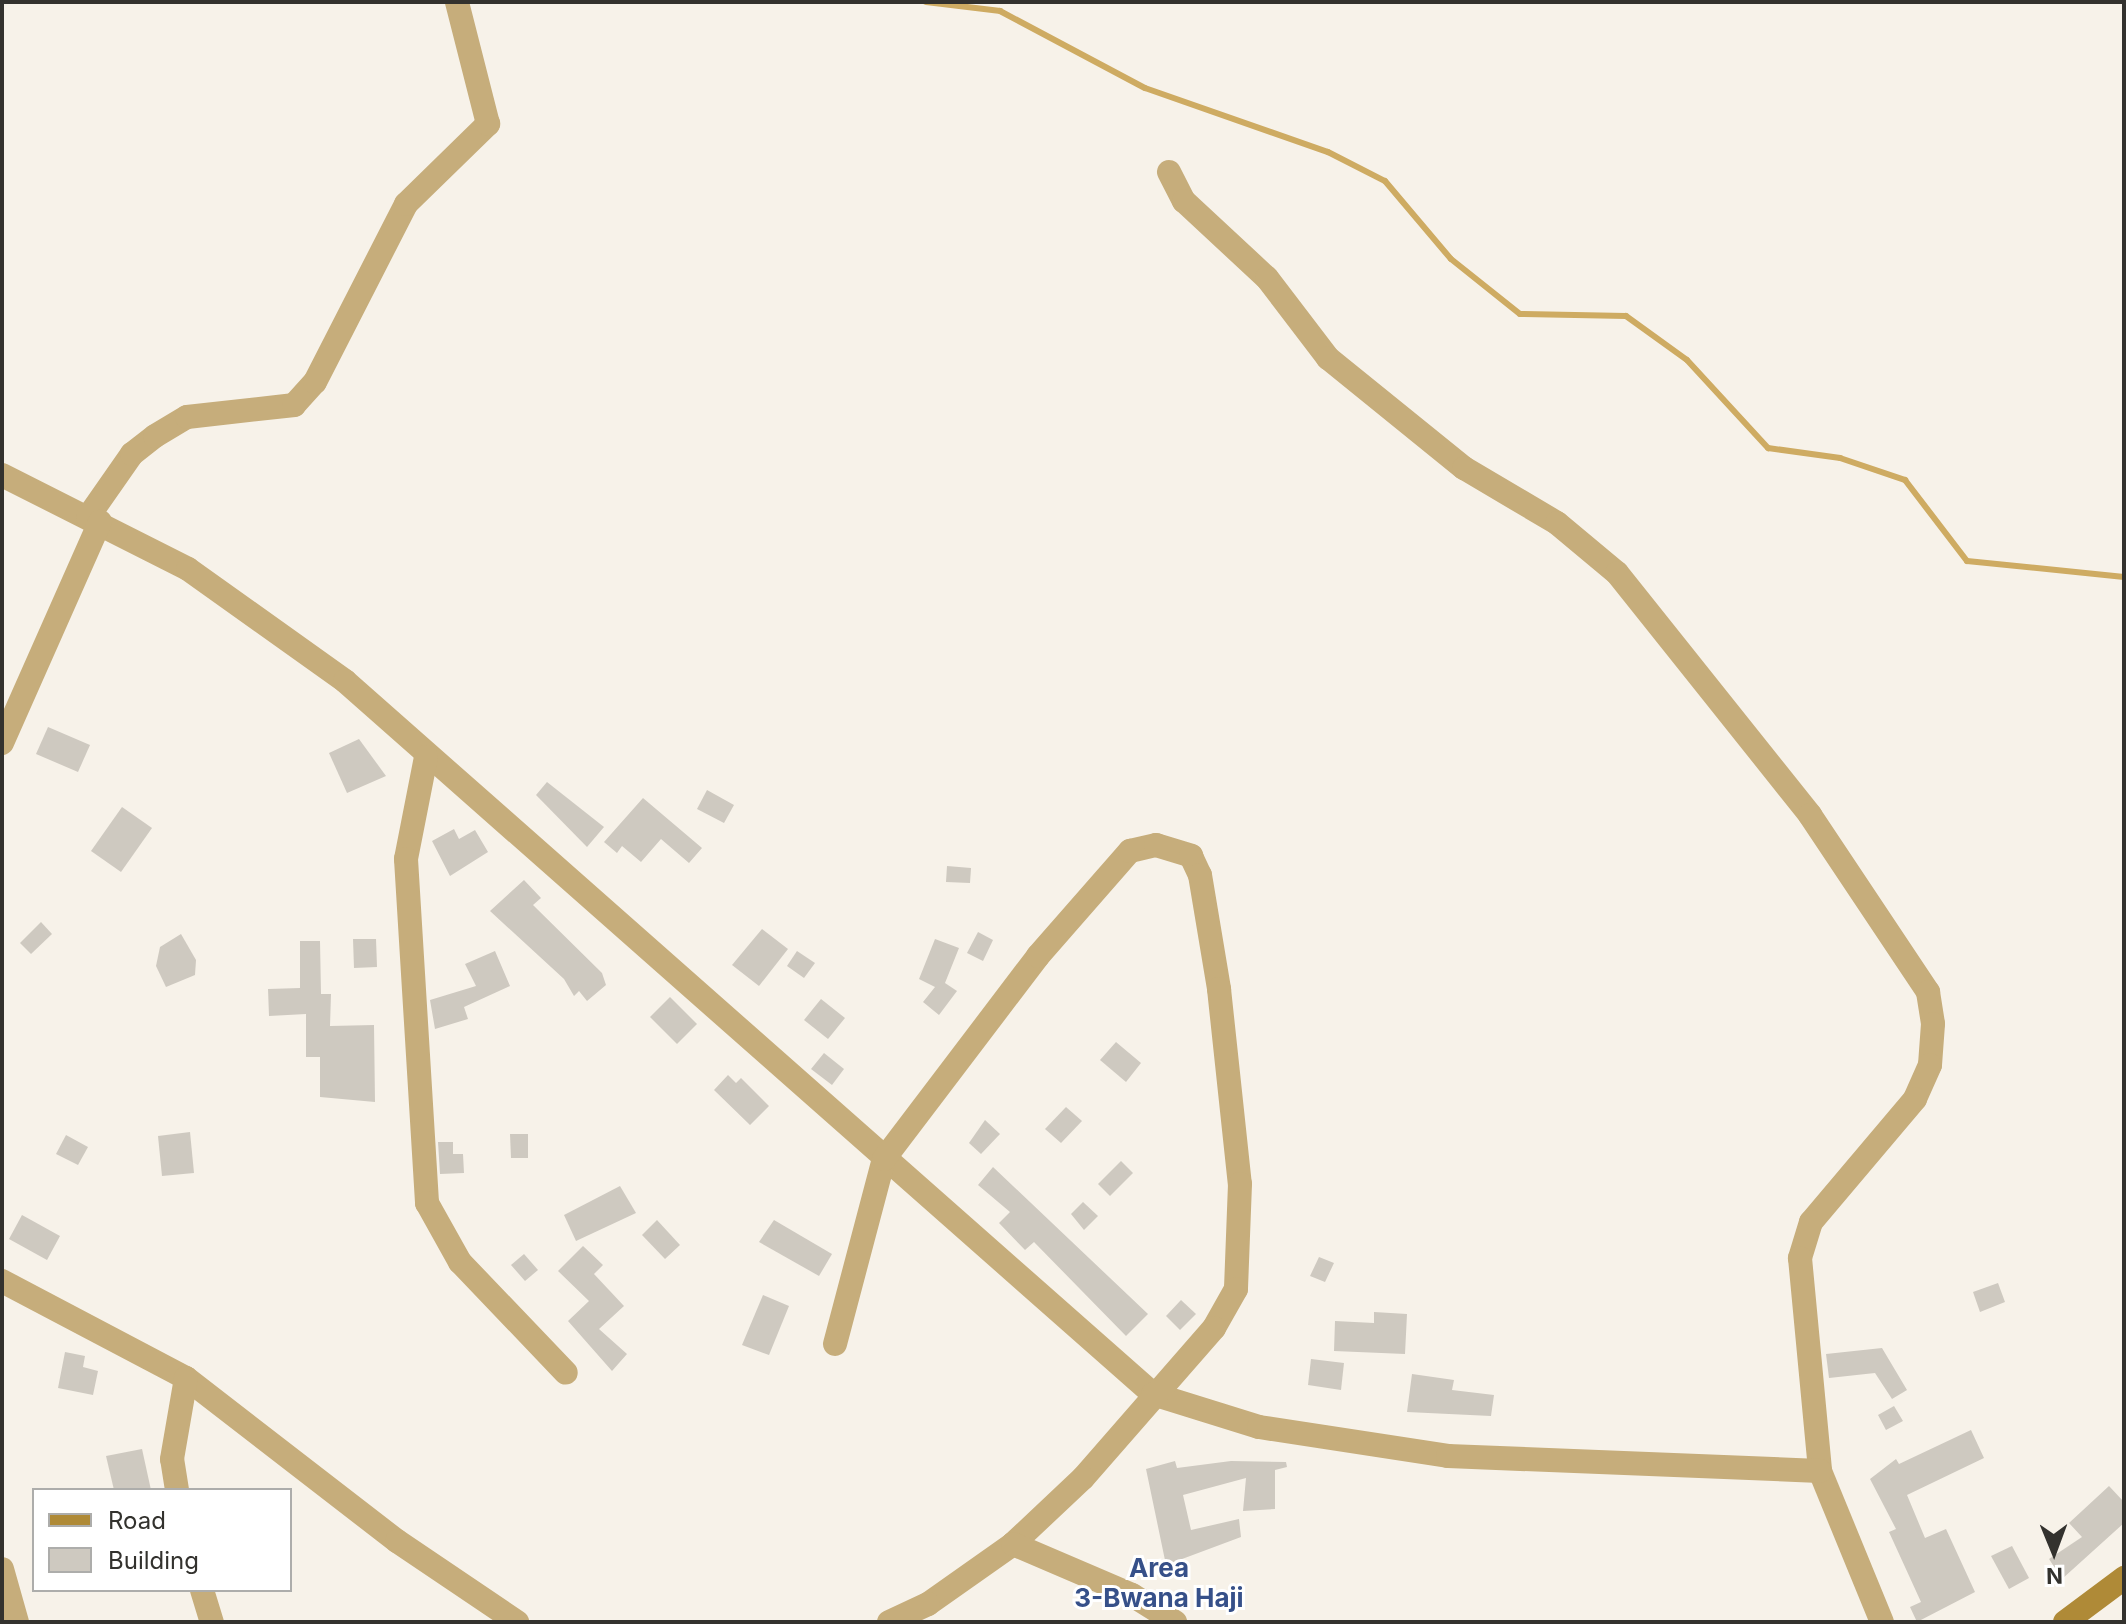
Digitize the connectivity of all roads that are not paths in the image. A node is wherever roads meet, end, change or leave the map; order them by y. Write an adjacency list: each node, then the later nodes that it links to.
1 (457, 2): 4 (street)
2 (1169, 172): 13 (street)
3 (2, 475): 4 (street)
4 (94, 520): 5 (street); 6 (street)
5 (2, 743)
6 (426, 757): 7 (street); 10 (street)
7 (884, 1159): 9 (street); 12 (street); 12 (street)
8 (2, 1281): 11 (street)
9 (835, 1344)
10 (566, 1373)
11 (186, 1378): 14 (street); 21 (street)
12 (1153, 1394): 13 (street); 15 (street)
13 (1820, 1471): 24 (street)
14 (177, 1488)
15 (1013, 1544): 22 (street); 23 (street)
16 (2, 1569): 19 (street)
17 (2124, 1578): 25 (main road)
18 (203, 1592): 20 (street)
19 (17, 1622)
20 (212, 1622)
21 (517, 1622)
22 (889, 1622)
23 (1175, 1622)
24 (1882, 1622)
25 (2065, 1622)

